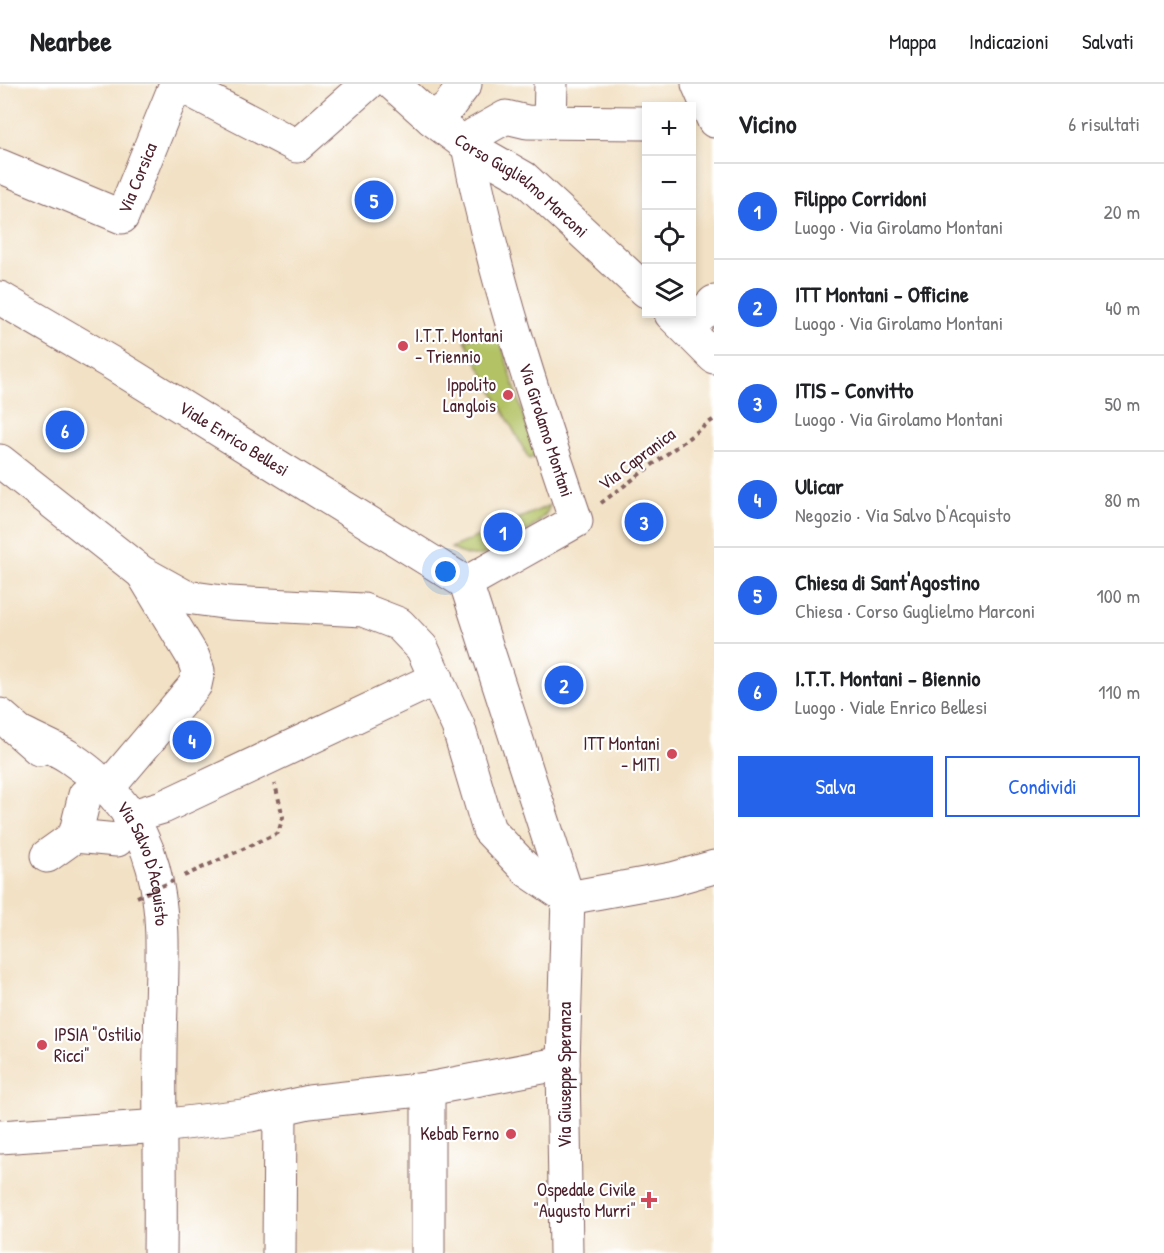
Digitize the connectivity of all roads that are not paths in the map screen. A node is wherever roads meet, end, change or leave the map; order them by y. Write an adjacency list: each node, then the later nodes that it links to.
1 (177, 84): 2 (street); 13 (street, Via Corsica)
2 (367, 84)
3 (393, 84): 7 (street, Corso Guglielmo Marconi)
4 (465, 84): 7 (street)
5 (551, 84): 8 (street)
6 (698, 84): 10 (street)
7 (432, 119): 12 (street, Corso Guglielmo Marconi)
8 (550, 122): 9 (street); 12 (street)
9 (642, 123)
10 (714, 123): 11 (street)
11 (696, 124)
12 (468, 146): 14 (street, Corso Guglielmo Marconi); 21 (street, Via Girolamo Montani)
13 (0, 166)
14 (642, 287)
15 (0, 298): 21 (street, Viale Enrico Bellesi)
16 (714, 302): 17 (street)
17 (680, 321): 18 (street)
18 (714, 357)
19 (0, 461): 20 (street)
20 (141, 572): 22 (street); 24 (street)
21 (466, 583): 29 (street, Via Giuseppe Speranza)
22 (437, 678): 25 (street); 29 (street)
23 (12, 725): 24 (street, Via Salvo D'Acquisto)
24 (96, 792): 25 (street, Via Salvo D'Acquisto); 26 (street)
25 (123, 829): 26 (street); 33 (street, Via Salvo D'Acquisto)
26 (75, 836): 27 (street)
27 (47, 856)
28 (714, 867): 29 (street)
29 (568, 898): 30 (street, Via Giuseppe Speranza)
30 (563, 1063): 31 (street); 35 (street, Via Giuseppe Speranza)
31 (428, 1089): 32 (street); 38 (street)
32 (280, 1110): 33 (street); 37 (street)
33 (162, 1126): 34 (street); 36 (street, Via Salvo D'Acquisto)
34 (0, 1137)
35 (568, 1249)
36 (160, 1253)
37 (279, 1253)
38 (428, 1253)

